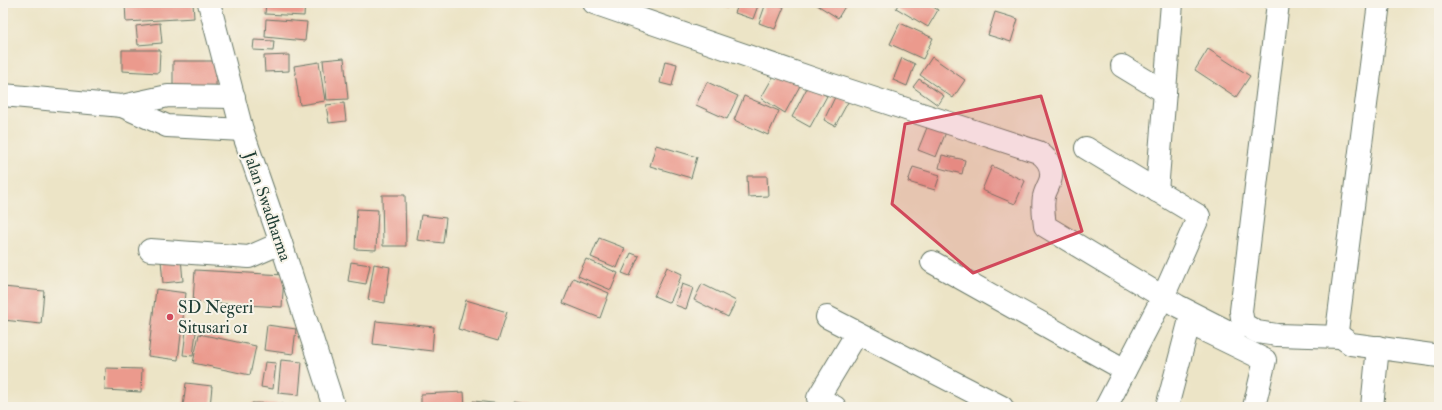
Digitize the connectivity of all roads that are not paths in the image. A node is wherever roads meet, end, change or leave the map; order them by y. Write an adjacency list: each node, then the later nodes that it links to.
1 (209, 3): 9 (street, Jalan Swadharma)
2 (594, 3): 17 (street)
3 (1172, 3): 7 (street)
4 (1278, 3): 21 (street)
5 (1379, 3): 21 (street)
6 (1122, 66): 7 (street)
7 (1165, 92): 13 (street)
8 (3, 95): 10 (street)
9 (234, 97): 10 (street); 11 (street, Jalan Swadharma)
10 (122, 106): 11 (street)
11 (242, 130): 14 (street, Jalan Swadharma)
12 (1086, 148): 13 (street)
13 (1157, 191): 17 (street)
14 (281, 243): 15 (street); 25 (street, Jalan Swadharma)
15 (150, 250)
16 (932, 262): 24 (street)
17 (1163, 297): 20 (street); 24 (street)
18 (827, 318): 19 (street)
19 (857, 333): 26 (street); 27 (street)
20 (1234, 334)
21 (1341, 337): 22 (street)
22 (1378, 347): 23 (street); 31 (street)
23 (1439, 356)
24 (1125, 370): 28 (street)
25 (334, 407)
26 (835, 407)
27 (1002, 407)
28 (1106, 407)
29 (1167, 407): 30 (street)
30 (1254, 407)
31 (1372, 407)

